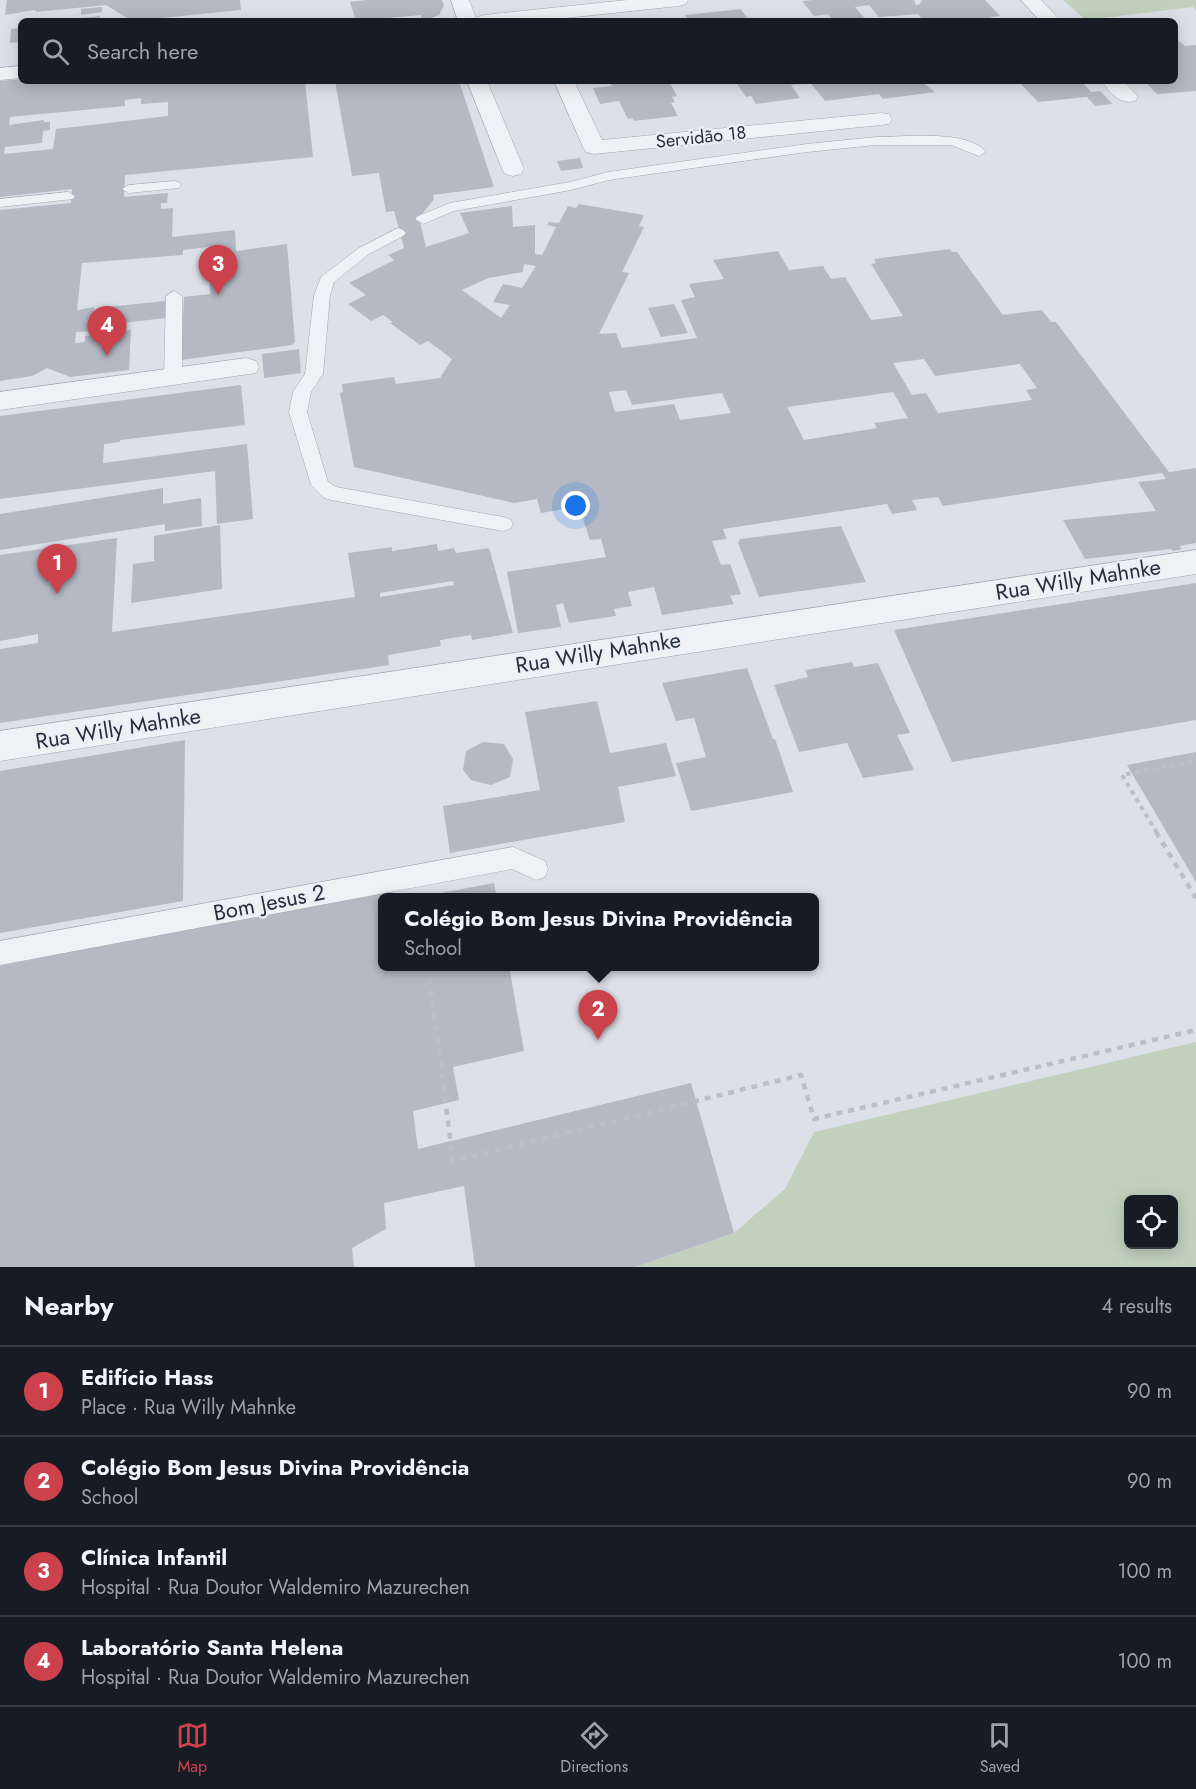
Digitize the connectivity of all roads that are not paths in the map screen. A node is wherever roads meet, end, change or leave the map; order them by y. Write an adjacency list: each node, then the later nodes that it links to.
1 (460, 0): 4 (street)
2 (679, 0): 5 (street)
3 (1030, 0): 6 (street)
4 (467, 18)
5 (535, 18)
6 (1048, 18)
7 (18, 72): 8 (street)
8 (0, 75)
9 (478, 84): 15 (street)
10 (565, 84): 13 (street, Servidão 18)
11 (1115, 84): 12 (street)
12 (1128, 98)
13 (881, 119)
14 (980, 152): 18 (lane)
15 (513, 169): 18 (lane)
16 (174, 185): 17 (lane)
17 (129, 189)
18 (523, 192): 21 (lane)
19 (68, 196): 20 (lane)
20 (0, 203)
21 (423, 219)
22 (398, 233): 27 (lane)
23 (174, 296): 25 (lane)
24 (254, 366): 25 (street)
25 (173, 377): 26 (street)
26 (0, 401)
27 (503, 524)
28 (1196, 562): 29 (street, Rua Willy Mahnke)
29 (0, 746)
30 (536, 869): 31 (lane, Bom Jesus 2)
31 (0, 953)

